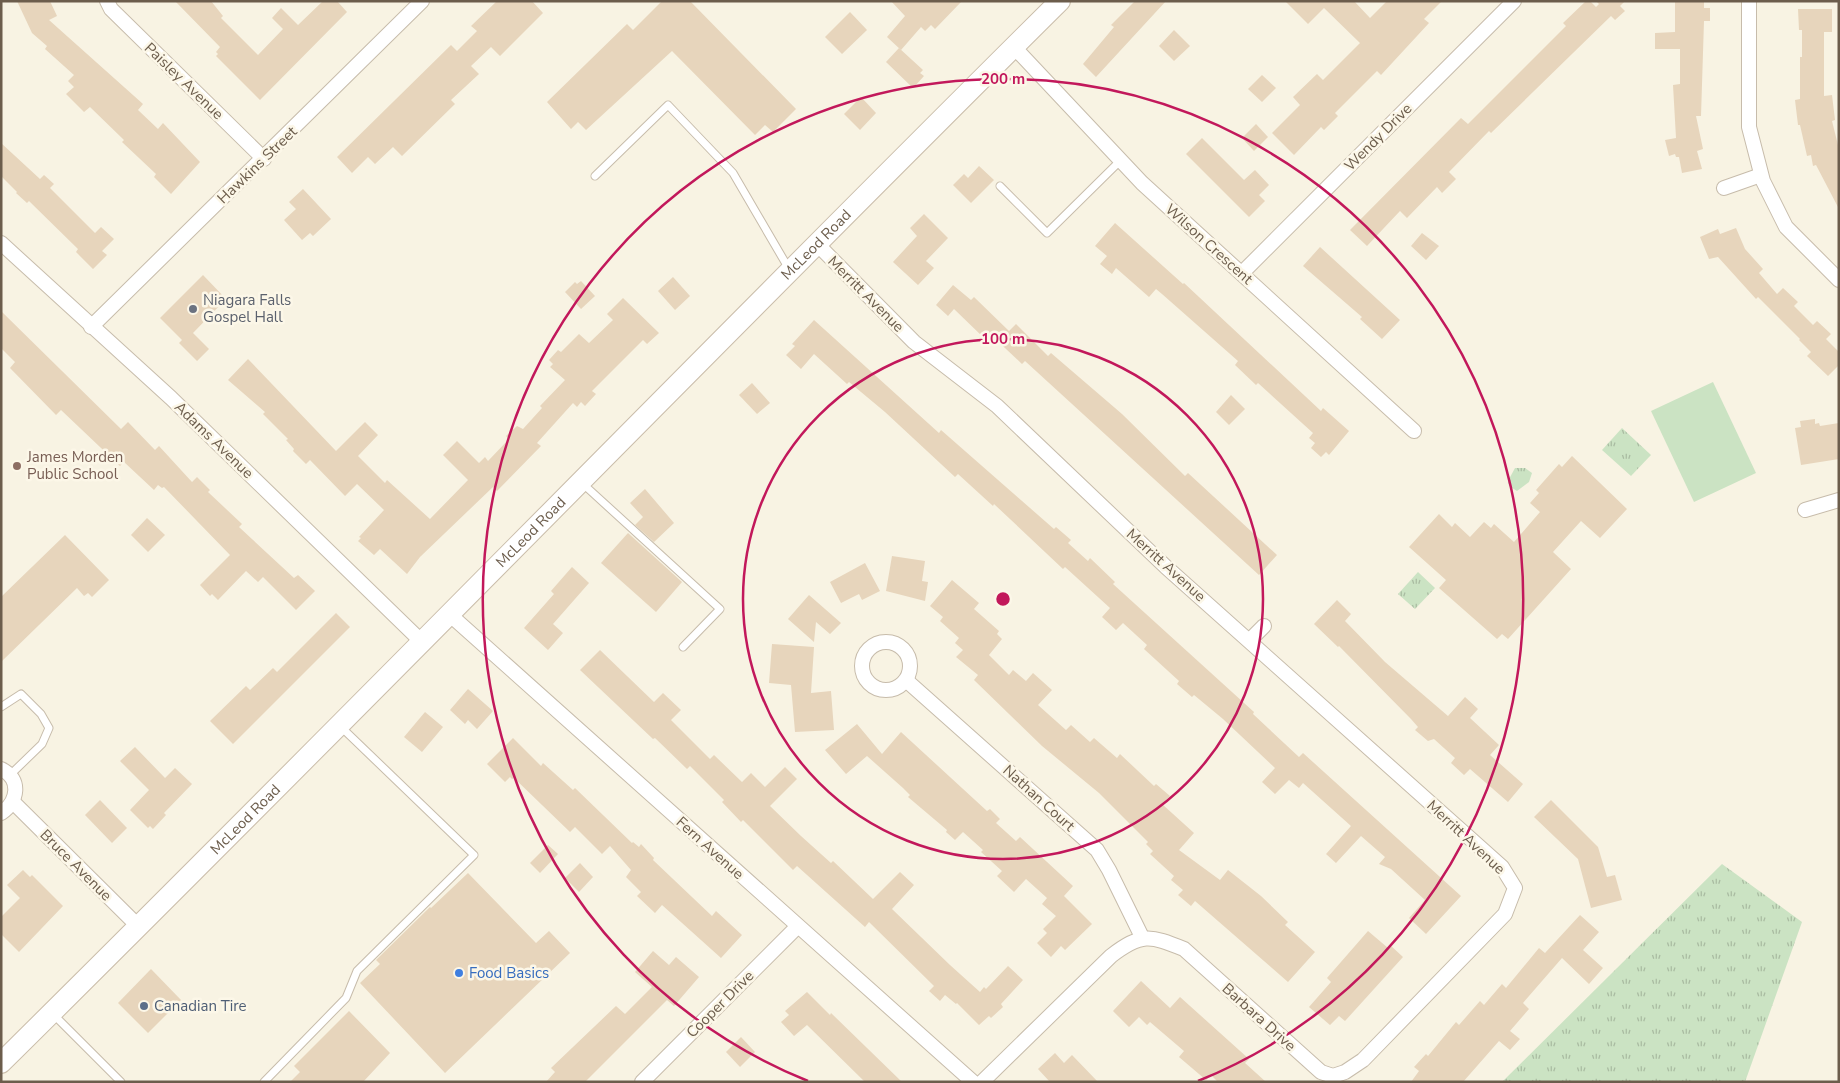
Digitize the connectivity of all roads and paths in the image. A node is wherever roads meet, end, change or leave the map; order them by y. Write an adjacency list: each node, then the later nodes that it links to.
1 (107, 1): 7 (street, Paisley Avenue)
2 (422, 1): 7 (street, Hawkins Street)
3 (1060, 1): 6 (main road, McLeod Road)
4 (1514, 1): 16 (street, Wendy Drive)
5 (1749, 1): 9 (street)
6 (1014, 47): 8 (street, Wilson Crescent); 13 (main road, McLeod Road)
7 (264, 159): 18 (street, Hawkins Street)
8 (1121, 160): 11 (lane); 16 (street, Wilson Crescent)
9 (1761, 175): 12 (street); 17 (street)
10 (595, 176): 15 (lane)
11 (1000, 186)
12 (1724, 188)
13 (816, 243): 15 (main road, McLeod Road); 25 (street, Merritt Avenue)
14 (1, 244): 18 (street, Adams Avenue)
15 (789, 270): 20 (main road, McLeod Road)
16 (1242, 273): 19 (street, Wilson Crescent)
17 (1839, 280)
18 (91, 327): 26 (street, Adams Avenue)
19 (1414, 431)
20 (580, 481): 23 (main road, McLeod Road); 27 (lane)
21 (1839, 500): 22 (street)
22 (1805, 510)
23 (448, 613): 26 (main road, McLeod Road); 36 (street, Fern Avenue)
24 (1264, 626): 25 (street)
25 (1250, 640): 34 (street, Merritt Avenue)
26 (421, 641): 30 (main road, McLeod Road)
27 (683, 647)
28 (907, 680): 37 (street, Nathan Court)
29 (1, 707): 31 (lane)
30 (339, 725): 35 (main road, McLeod Road); 41 (lane)
31 (5, 772): 32 (street)
32 (13, 802): 33 (street); 35 (street, Bruce Avenue)
33 (1, 813)
34 (1515, 888): 37 (street, Barbara Drive)
35 (139, 927): 38 (main road, McLeod Road)
36 (797, 927): 42 (street, Cooper Drive); 43 (street, Fern Avenue)
37 (1142, 937): 44 (street)
38 (52, 1013): 39 (main road, McLeod Road); 40 (lane)
39 (1, 1063)
40 (121, 1082)
41 (264, 1082)
42 (642, 1082)
43 (973, 1082)
44 (982, 1082)

